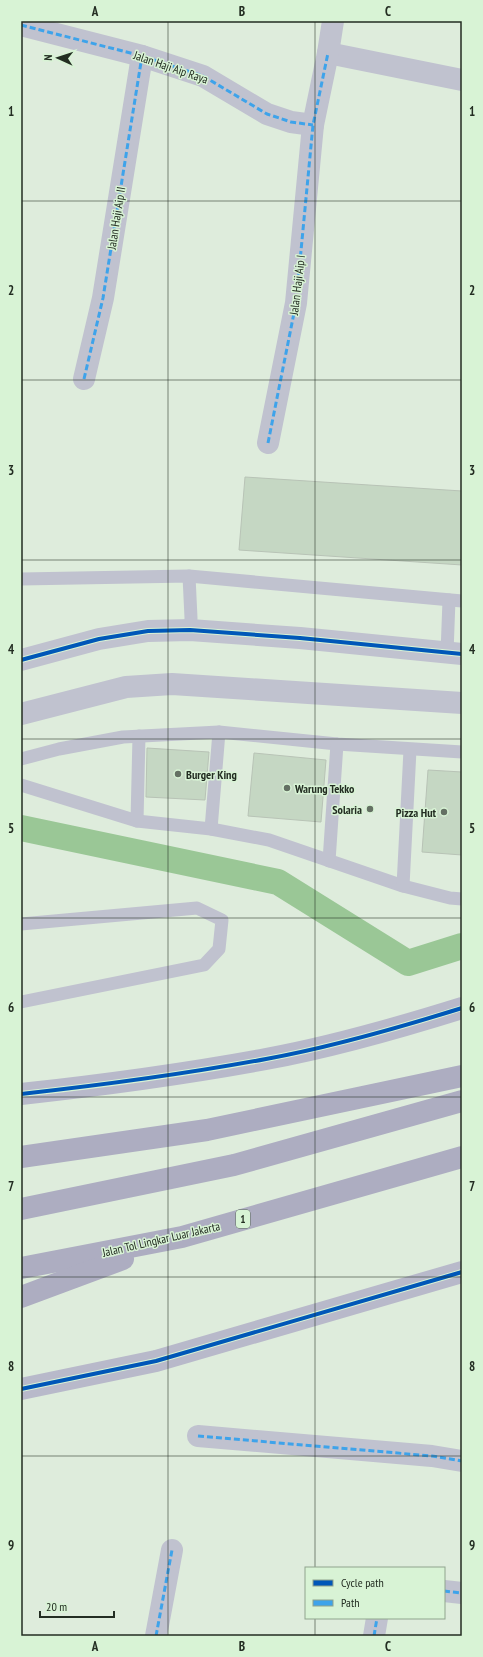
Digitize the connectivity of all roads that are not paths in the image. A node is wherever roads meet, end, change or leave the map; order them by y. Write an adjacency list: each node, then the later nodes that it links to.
1 (333, 21): 3 (street, Jalan Haji Aip I)
2 (21, 25): 4 (street, Jalan Haji Aip Raya)
3 (328, 53): 5 (street); 6 (street, Jalan Haji Aip I)
4 (142, 56): 6 (street, Jalan Haji Aip Raya); 7 (street, Jalan Haji Aip II)
5 (462, 80)
6 (313, 125): 8 (street, Jalan Haji Aip I)
7 (84, 379)
8 (268, 444)
9 (189, 576): 10 (lane); 11 (lane); 13 (lane)
10 (21, 579)
11 (449, 600): 12 (lane); 14 (lane)
12 (462, 601)
13 (190, 630): 14 (street); 15 (street)
14 (454, 653)
15 (21, 660)
16 (462, 703): 17 (street)
17 (21, 714)
18 (219, 732): 19 (lane); 20 (lane); 26 (lane)
19 (139, 736): 23 (lane); 25 (lane)
20 (337, 744): 21 (lane); 27 (lane)
21 (410, 750): 22 (lane); 28 (lane)
22 (462, 752)
23 (21, 759)
24 (21, 785): 25 (lane)
25 (137, 821): 26 (lane)
26 (211, 829): 27 (lane)
27 (329, 861): 28 (lane)
28 (403, 886): 29 (lane)
29 (462, 899)
30 (21, 924): 31 (lane)
31 (21, 1002)
32 (462, 1008): 34 (street)
33 (462, 1076): 36 (highway)
34 (21, 1094)
35 (462, 1101): 38 (highway)
36 (21, 1157)
37 (462, 1157): 39 (highway, Jalan Tol Lingkar Luar Jakarta / 1)
38 (21, 1209)
39 (182, 1237): 40 (highway, Jalan Tol Lingkar Luar Jakarta / 1); 42 (highway)
40 (21, 1268)
41 (462, 1272): 43 (street)
42 (21, 1297)
43 (21, 1390)
44 (198, 1436): 45 (street)
45 (462, 1461)
46 (172, 1550): 50 (street)
47 (445, 1590): 48 (street)
48 (462, 1593)
49 (377, 1619): 51 (street)
50 (156, 1636)
51 (374, 1636)

